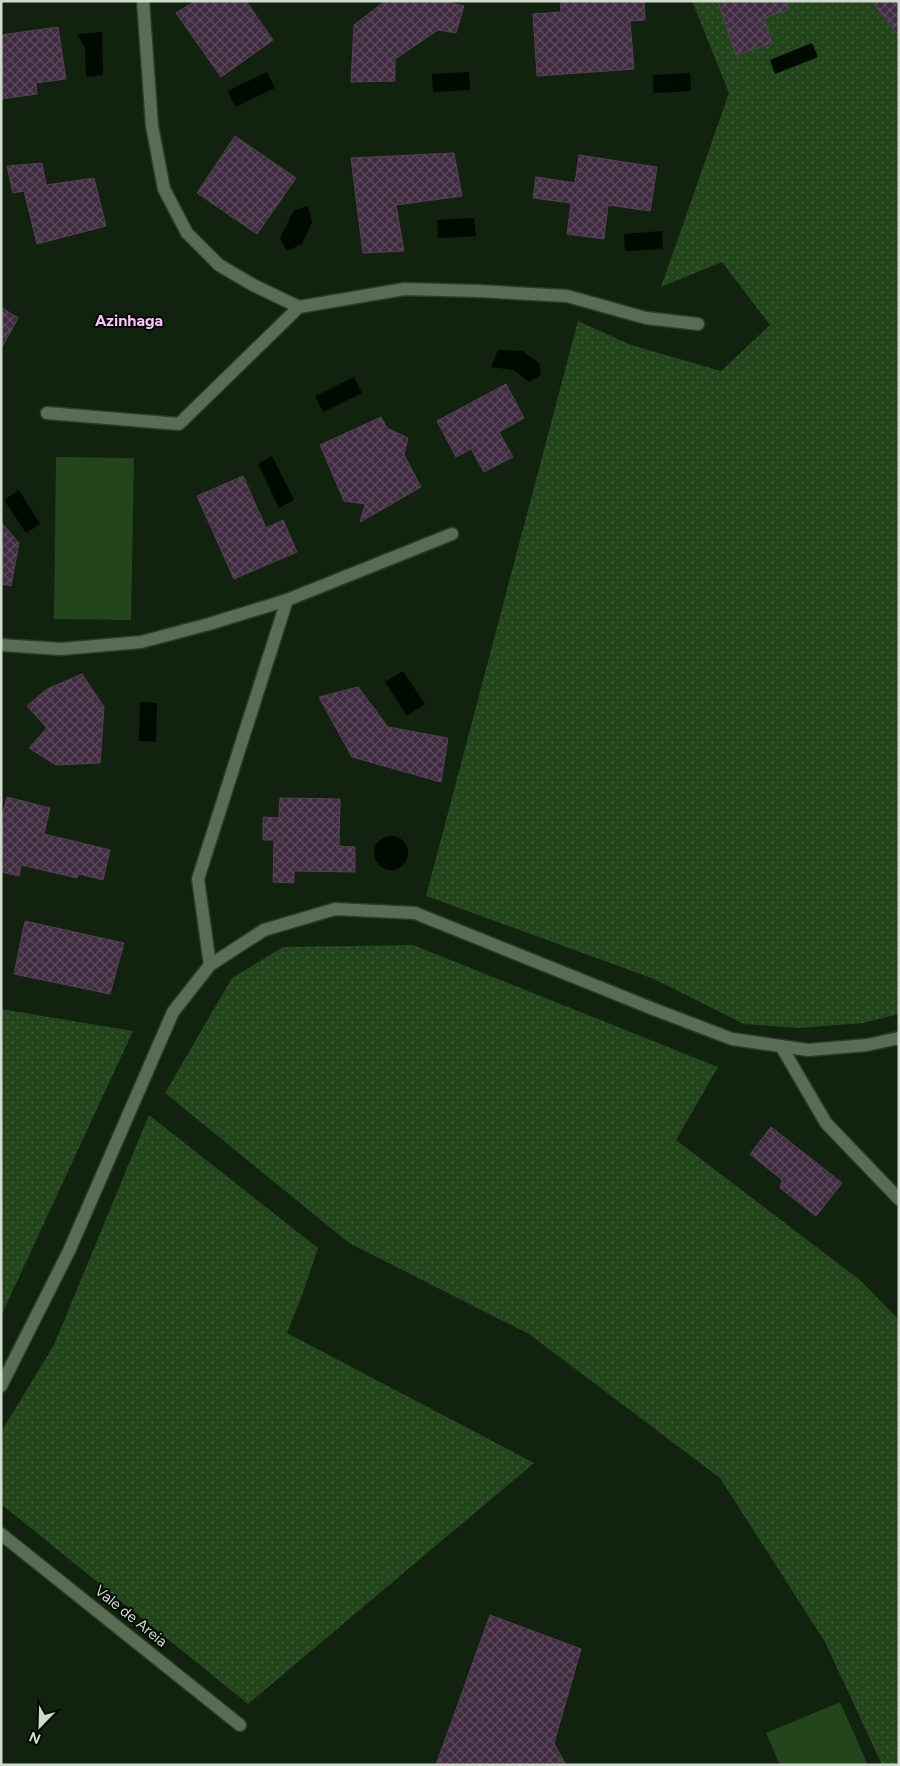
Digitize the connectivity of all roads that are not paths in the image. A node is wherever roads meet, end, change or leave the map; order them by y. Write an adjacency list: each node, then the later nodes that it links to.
1 (143, 1): 2 (street)
2 (299, 306): 3 (street); 4 (street)
3 (698, 324)
4 (47, 413)
5 (452, 534): 6 (street)
6 (286, 600): 7 (street); 8 (street)
7 (1, 645)
8 (210, 965): 10 (street); 12 (street)
9 (899, 1038): 10 (street)
10 (781, 1046): 11 (street)
11 (899, 1199)
12 (1, 1386)
13 (1, 1534): 14 (street, Vale de Areia)
14 (240, 1725)

